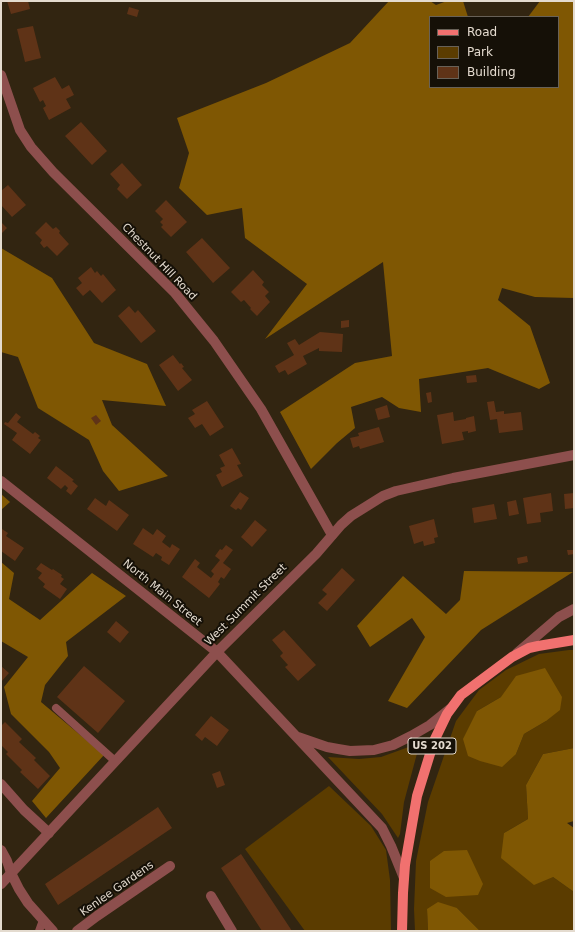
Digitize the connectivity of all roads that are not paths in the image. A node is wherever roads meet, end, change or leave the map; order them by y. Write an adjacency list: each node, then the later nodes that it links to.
1 (1, 75): 4 (street, Chestnut Hill Road)
2 (574, 455): 4 (street, West Summit Street)
3 (1, 481): 7 (street, North Main Street)
4 (332, 535): 7 (street, West Summit Street)
5 (574, 610): 8 (street)
6 (574, 640): 8 (main road, US 202)
7 (217, 652): 11 (street, North Main Street); 12 (street, West Summit Street)
8 (512, 657): 10 (main road, US 202)
9 (56, 708): 12 (lane)
10 (450, 709): 11 (street, North Main Street); 18 (main road, US 202)
11 (297, 737): 18 (street, North Main Street)
12 (115, 761): 14 (street, West Summit Street)
13 (1, 784): 14 (street)
14 (49, 833): 17 (street, West Summit Street)
15 (1, 850): 17 (street)
16 (170, 866): 24 (street, Kenlee Gardens)
17 (11, 874): 19 (street, West Summit Street); 21 (street)
18 (404, 878): 26 (main road, US 202)
19 (1, 884)
20 (211, 896): 25 (street)
21 (43, 920): 22 (lane); 23 (street)
22 (39, 931)
23 (53, 931)
24 (77, 931)
25 (232, 931)
26 (402, 931)

